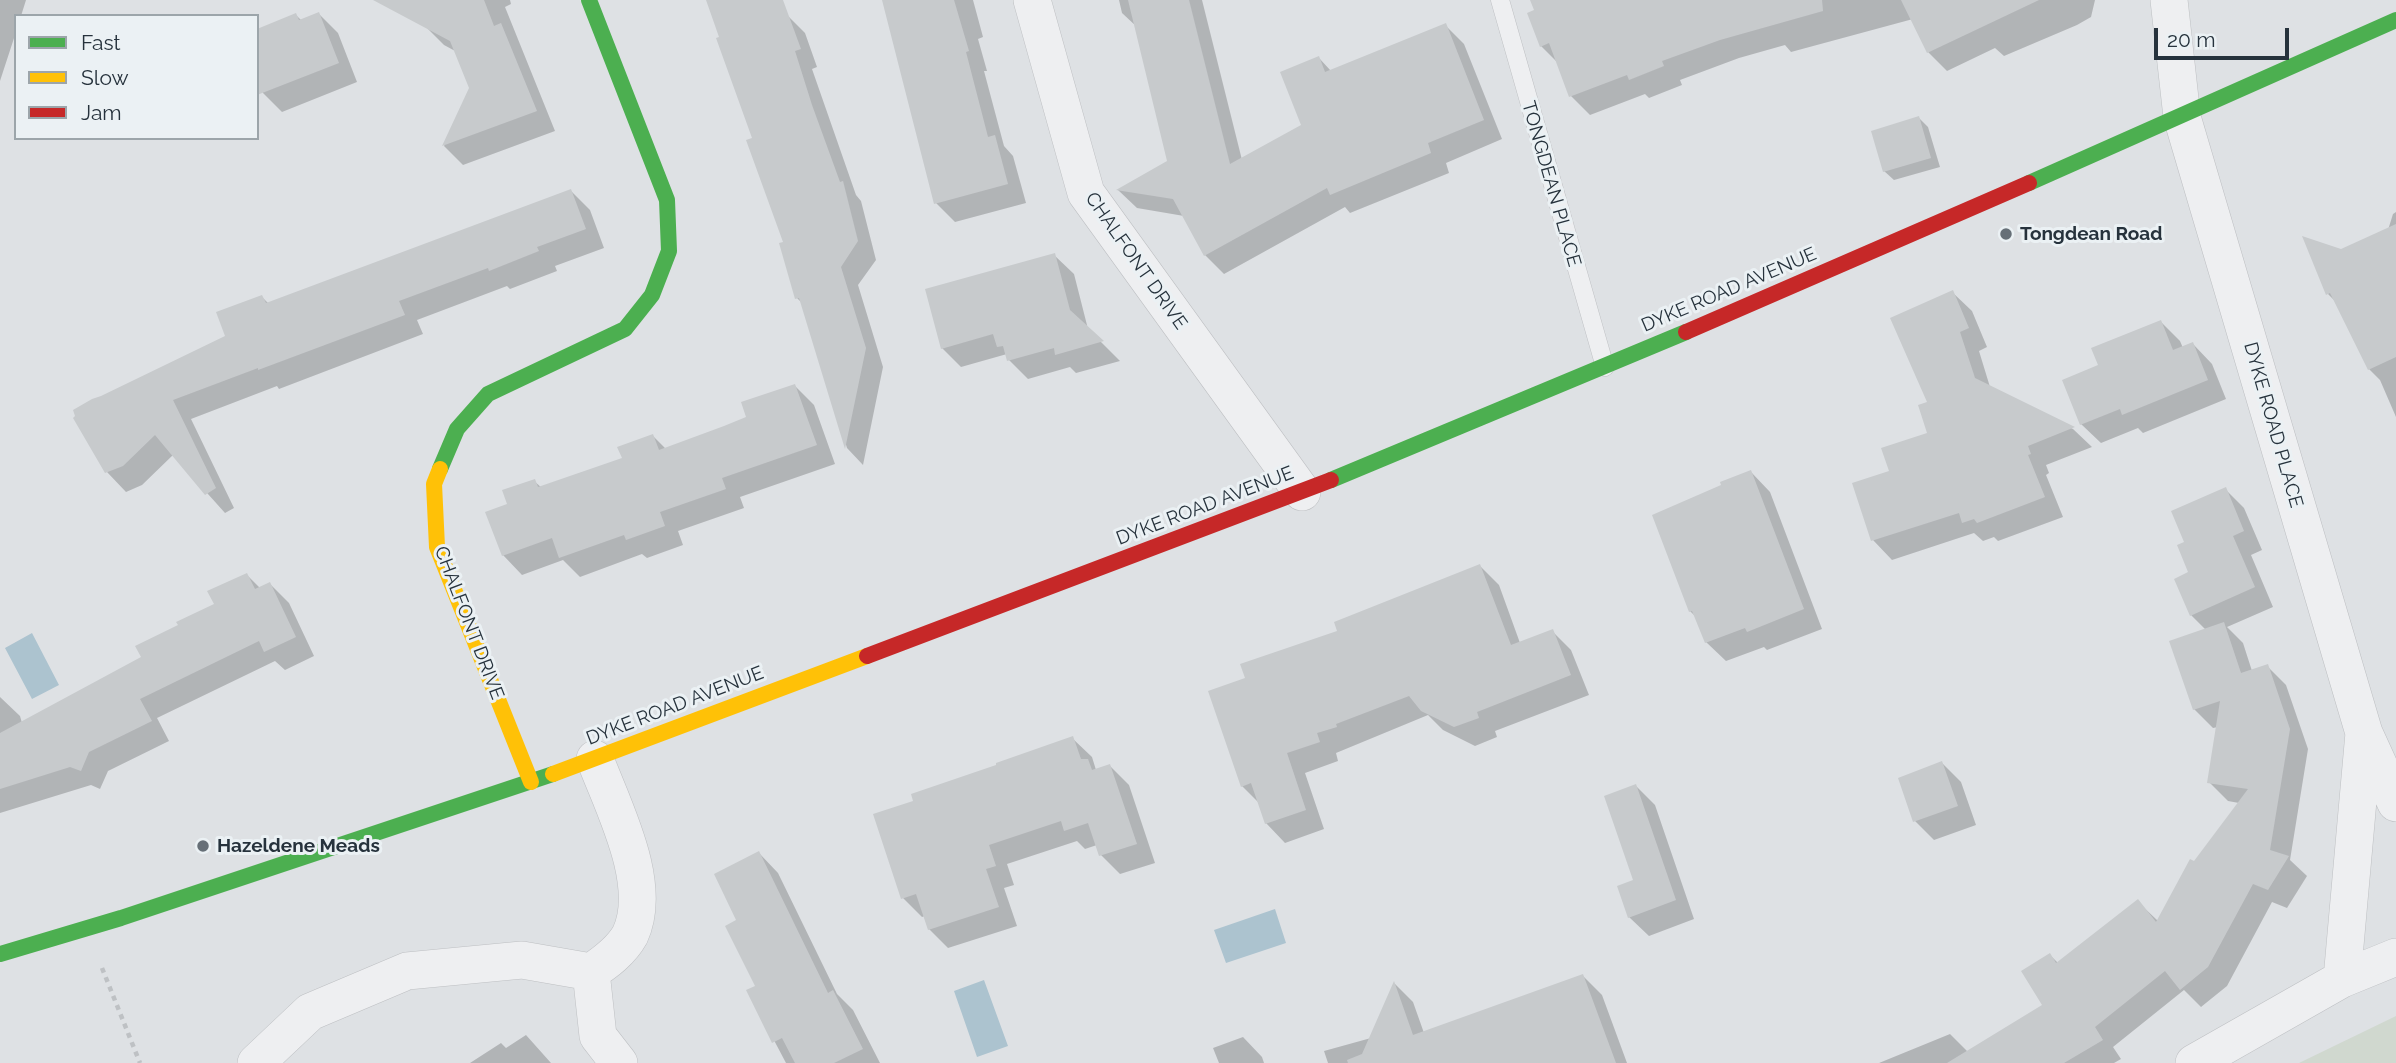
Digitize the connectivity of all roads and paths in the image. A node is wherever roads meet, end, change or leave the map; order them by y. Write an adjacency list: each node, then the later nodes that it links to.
1 (589, 0): 11 (street, CHALFONT DRIVE)
2 (1032, 0): 8 (street, CHALFONT DRIVE)
3 (1500, 0): 7 (lane, TONGDEAN PLACE)
4 (2169, 0): 6 (street)
5 (2396, 20): 6 (street, DYKE ROAD AVENUE)
6 (2182, 117): 7 (street, DYKE ROAD AVENUE); 9 (street, DYKE ROAD PLACE)
7 (1605, 367): 8 (street, DYKE ROAD AVENUE)
8 (1302, 492): 10 (street, DYKE ROAD AVENUE)
9 (2364, 733): 12 (street); 17 (street)
10 (595, 759): 11 (street, DYKE ROAD AVENUE); 16 (street)
11 (531, 782): 13 (street, DYKE ROAD AVENUE)
12 (2396, 803)
13 (87, 928): 14 (street, DYKE ROAD AVENUE); 18 (path)
14 (0, 954)
15 (2396, 957): 17 (street)
16 (591, 972): 19 (street); 20 (street)
17 (2342, 979): 21 (street)
18 (141, 1063)
19 (256, 1063)
20 (619, 1063)
21 (2194, 1063)

